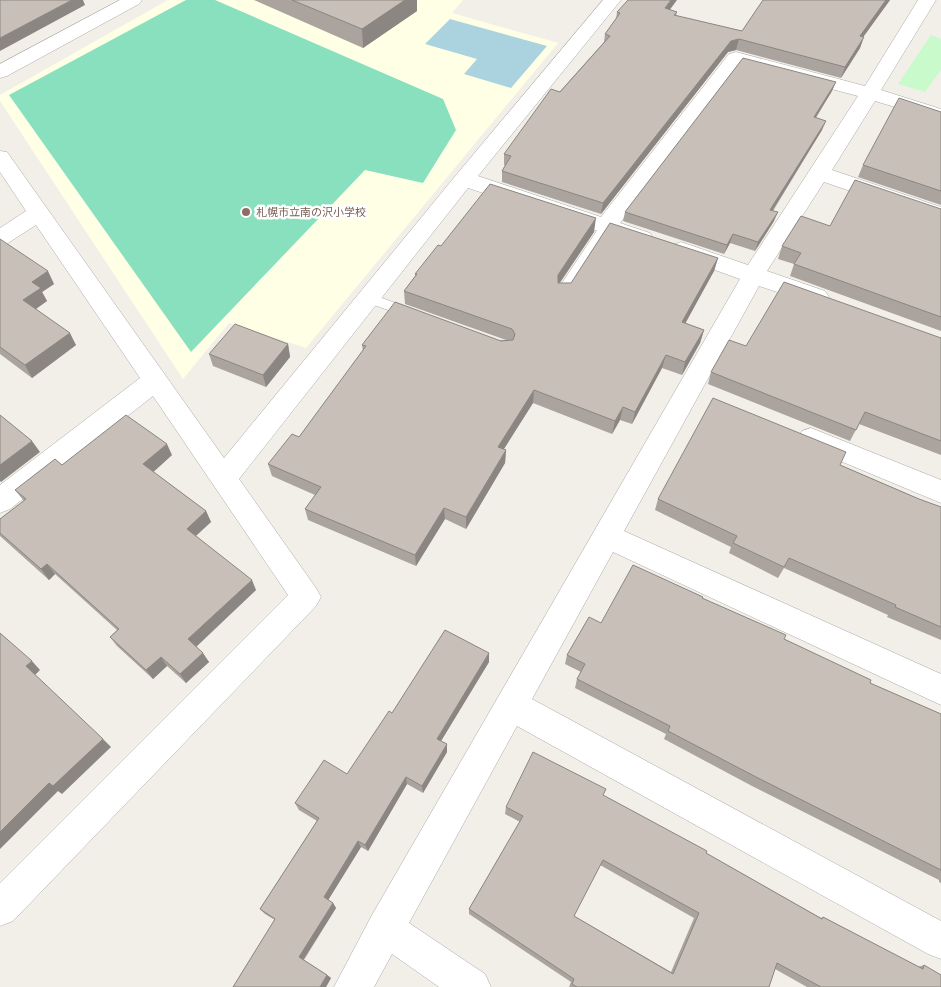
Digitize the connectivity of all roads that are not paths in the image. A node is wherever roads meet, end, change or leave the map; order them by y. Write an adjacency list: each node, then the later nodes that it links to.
1 (612, 0): 9 (street)
2 (927, 0): 5 (street)
3 (119, 3): 4 (street)
4 (0, 72)
5 (870, 93): 6 (street); 8 (street); 12 (street)
6 (941, 115)
7 (0, 157): 10 (street)
8 (819, 174): 11 (street); 14 (street)
9 (464, 179): 12 (street); 16 (street)
10 (39, 213): 13 (street); 19 (street)
11 (941, 215)
12 (606, 226): 14 (street); 15 (lane)
13 (0, 238)
14 (754, 274): 17 (street); 24 (street)
15 (563, 292)
16 (368, 298): 18 (lane); 21 (street)
17 (838, 305)
18 (423, 318)
19 (156, 380): 21 (street); 23 (street)
20 (788, 429): 22 (street)
21 (224, 478): 27 (street)
22 (941, 492)
23 (0, 501)
24 (607, 536): 25 (street); 26 (street)
25 (941, 690)
26 (511, 705): 28 (street); 29 (street)
27 (0, 908)
28 (386, 928): 30 (street); 31 (street)
29 (941, 941)
30 (353, 987)
31 (472, 987)

